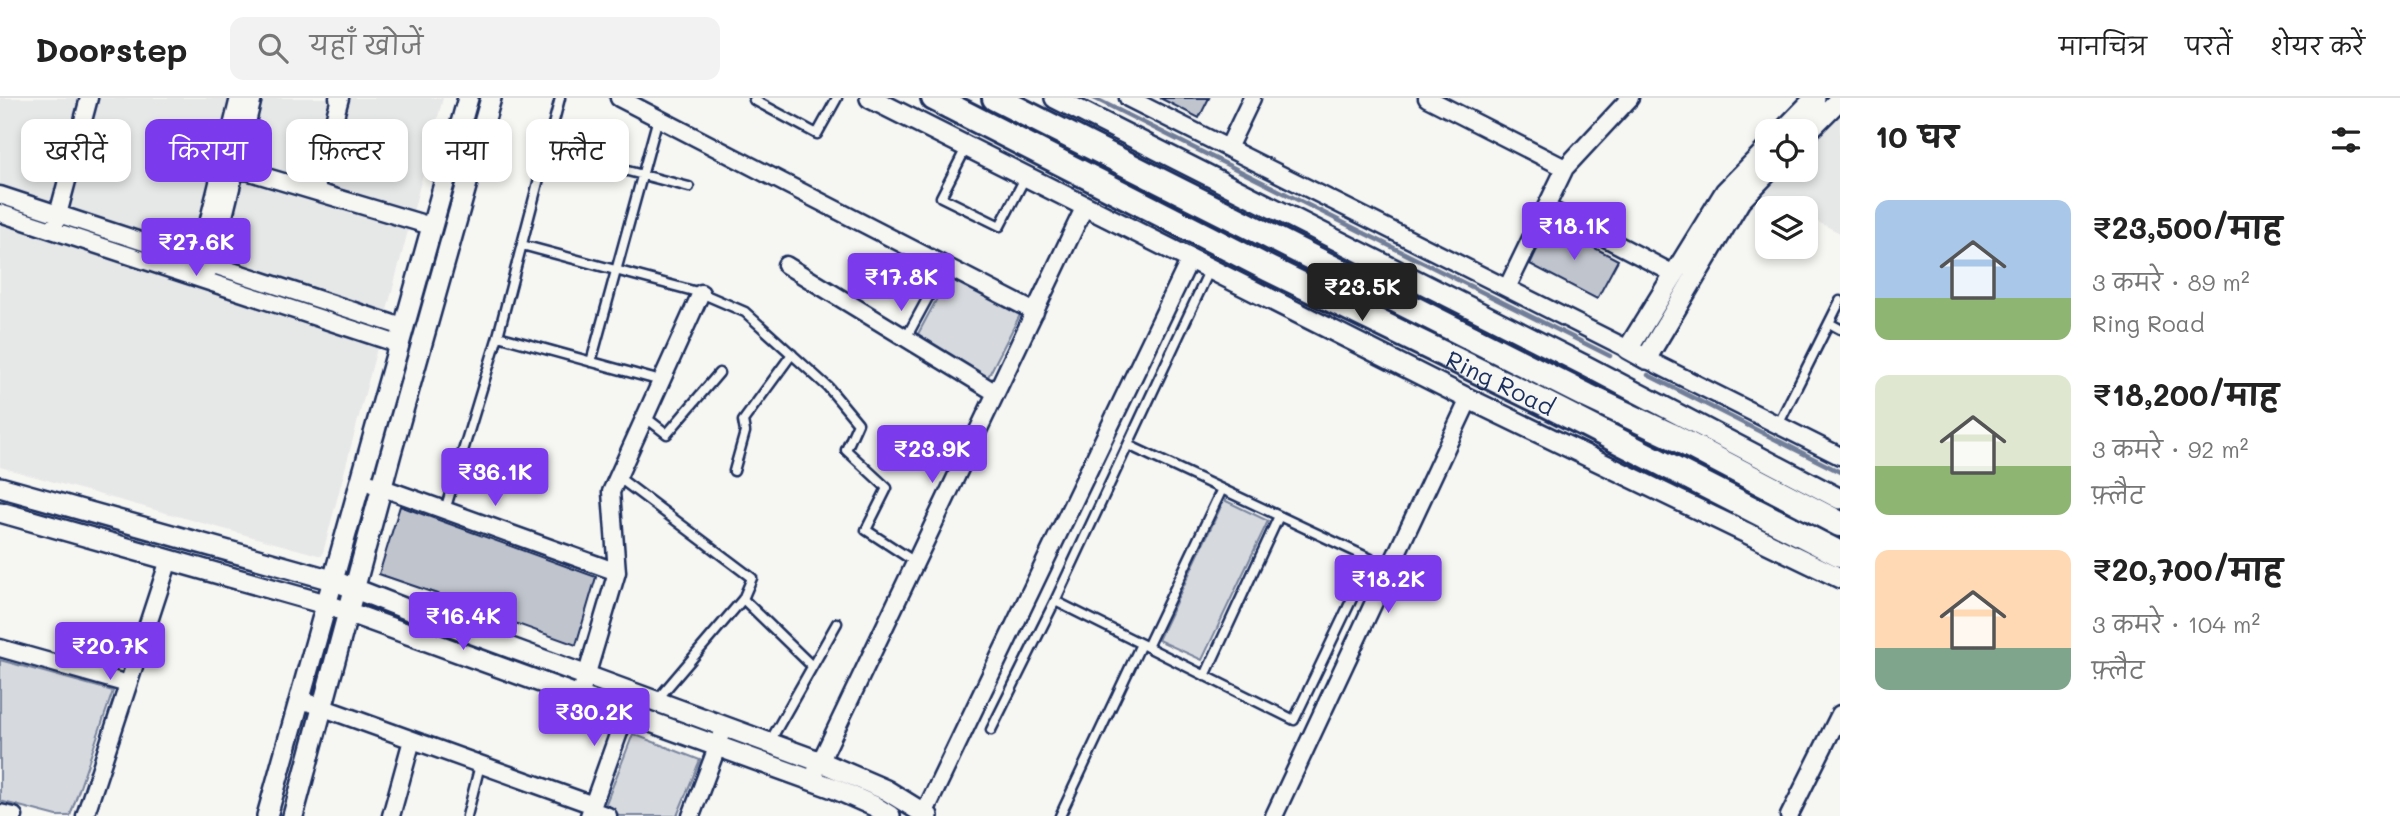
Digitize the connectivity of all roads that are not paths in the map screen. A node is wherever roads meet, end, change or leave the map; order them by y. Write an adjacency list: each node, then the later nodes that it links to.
1 (89, 98): 44 (street)
2 (239, 98): 22 (street)
3 (253, 98): 23 (street)
4 (338, 98): 39 (street)
5 (468, 98): 45 (street)
6 (491, 98): 81 (street)
7 (560, 98): 24 (lane)
8 (619, 98): 21 (street)
9 (755, 98): 10 (lane)
10 (837, 98)
11 (870, 98): 27 (street)
12 (934, 98): 88 (highway, Ring Road)
13 (995, 98): 87 (highway, Ring Road)
14 (1055, 98): 83 (street)
15 (1128, 98): 28 (street)
16 (1252, 98): 28 (street)
17 (1427, 98): 30 (street)
18 (1630, 98): 30 (street)
19 (1815, 98): 25 (street)
20 (1840, 99): 26 (street)
21 (658, 118): 32 (lane); 51 (street)
22 (236, 119)
23 (246, 119)
24 (555, 119)
25 (1795, 119)
26 (1818, 121)
27 (967, 146): 33 (street); 33 (lane)
28 (1228, 148): 56 (street)
29 (1755, 161): 54 (street)
30 (1565, 168): 42 (street)
31 (629, 172): 32 (lane)
32 (642, 175): 38 (lane); 53 (lane)
33 (1026, 176): 41 (street)
34 (272, 178): 39 (street)
35 (225, 182): 49 (street)
36 (539, 182): 47 (lane)
37 (1758, 182): 67 (street)
38 (689, 187)
39 (315, 191): 45 (street)
40 (0, 195): 44 (street)
41 (1085, 206): 48 (street); 59 (street)
42 (1546, 208): 54 (street); 56 (street)
43 (0, 213): 46 (street)
44 (58, 214): 46 (street); 49 (street)
45 (431, 226): 62 (street)
46 (53, 231): 55 (street)
47 (522, 245): 53 (lane); 63 (lane)
48 (1190, 259): 52 (street); 123 (street)
49 (206, 262): 55 (street); 62 (street)
50 (786, 265): 64 (street)
51 (945, 266): 59 (street); 64 (lane)
52 (1210, 269): 72 (street); 75 (lane)
53 (616, 270): 57 (lane); 68 (lane)
54 (1674, 274): 65 (street)
55 (202, 280): 62 (street)
56 (1507, 288): 65 (street)
57 (701, 293): 66 (lane); 70 (street)
58 (1840, 301): 60 (lane)
59 (1035, 312): 71 (street)
60 (1829, 323): 61 (lane); 74 (lane)
61 (1840, 329)
62 (401, 336): 79 (street)
63 (498, 336): 68 (lane); 84 (lane)
64 (906, 338): 71 (street)
65 (1628, 349): 67 (street)
66 (792, 354): 77 (lane); 90 (lane)
67 (1646, 359): 74 (street)
68 (591, 362): 70 (lane)
69 (719, 373): 73 (lane)
70 (661, 381): 73 (street)
71 (996, 393): 90 (street)
72 (1469, 399): 92 (street); 134 (street)
73 (645, 417): 78 (street)
74 (1778, 425): 76 (street)
75 (1128, 445): 82 (lane); 96 (lane)
76 (1840, 456)
77 (734, 471)
78 (618, 477): 91 (street); 95 (lane)
79 (360, 480): 81 (street); 93 (street)
80 (0, 487): 93 (street)
81 (382, 487): 84 (street); 94 (street)
82 (1222, 489): 86 (lane); 100 (lane)
83 (1840, 499)
84 (445, 510): 91 (street)
85 (0, 512): 89 (street)
86 (1279, 516): 104 (lane); 104 (lane)
87 (1840, 524)
88 (1840, 554)
89 (169, 560): 97 (street); 105 (street)
90 (915, 562): 118 (street)
91 (617, 572): 103 (street)
92 (1840, 578)
93 (332, 580): 94 (street); 97 (street)
94 (354, 589): 98 (street); 103 (street)
95 (743, 599): 102 (lane); 109 (lane)
96 (1055, 601): 100 (lane); 114 (lane)
97 (325, 604): 98 (street); 108 (street)
98 (348, 612): 107 (street); 110 (street)
99 (836, 623): 102 (lane)
100 (1144, 646): 104 (lane); 133 (lane)
101 (0, 648): 105 (street)
102 (812, 666): 116 (lane)
103 (586, 676): 106 (street); 107 (street)
104 (1205, 676)
105 (128, 684): 125 (street)
106 (633, 693): 109 (street); 111 (street)
107 (580, 697): 111 (street)
108 (299, 699): 110 (street); 126 (street)
109 (656, 701): 113 (street)
110 (322, 707): 115 (street); 127 (street)
111 (626, 714): 117 (street); 121 (street)
112 (1840, 714): 135 (street)
113 (725, 727): 116 (street); 117 (street)
114 (991, 730)
115 (412, 740): 119 (street); 128 (street)
116 (769, 743): 118 (street)
117 (717, 747): 120 (street); 131 (street)
118 (821, 762): 120 (street); 123 (street)
119 (480, 765): 121 (street); 129 (lane)
120 (811, 780): 132 (street)
121 (591, 810): 130 (street)
122 (0, 813): 124 (street)
123 (925, 815)
124 (14, 816)
125 (85, 816)
126 (267, 816)
127 (293, 816)
128 (391, 816)
129 (467, 816)
130 (608, 816)
131 (691, 816)
132 (890, 816)
133 (1060, 816)
134 (1274, 816)
135 (1790, 816)

